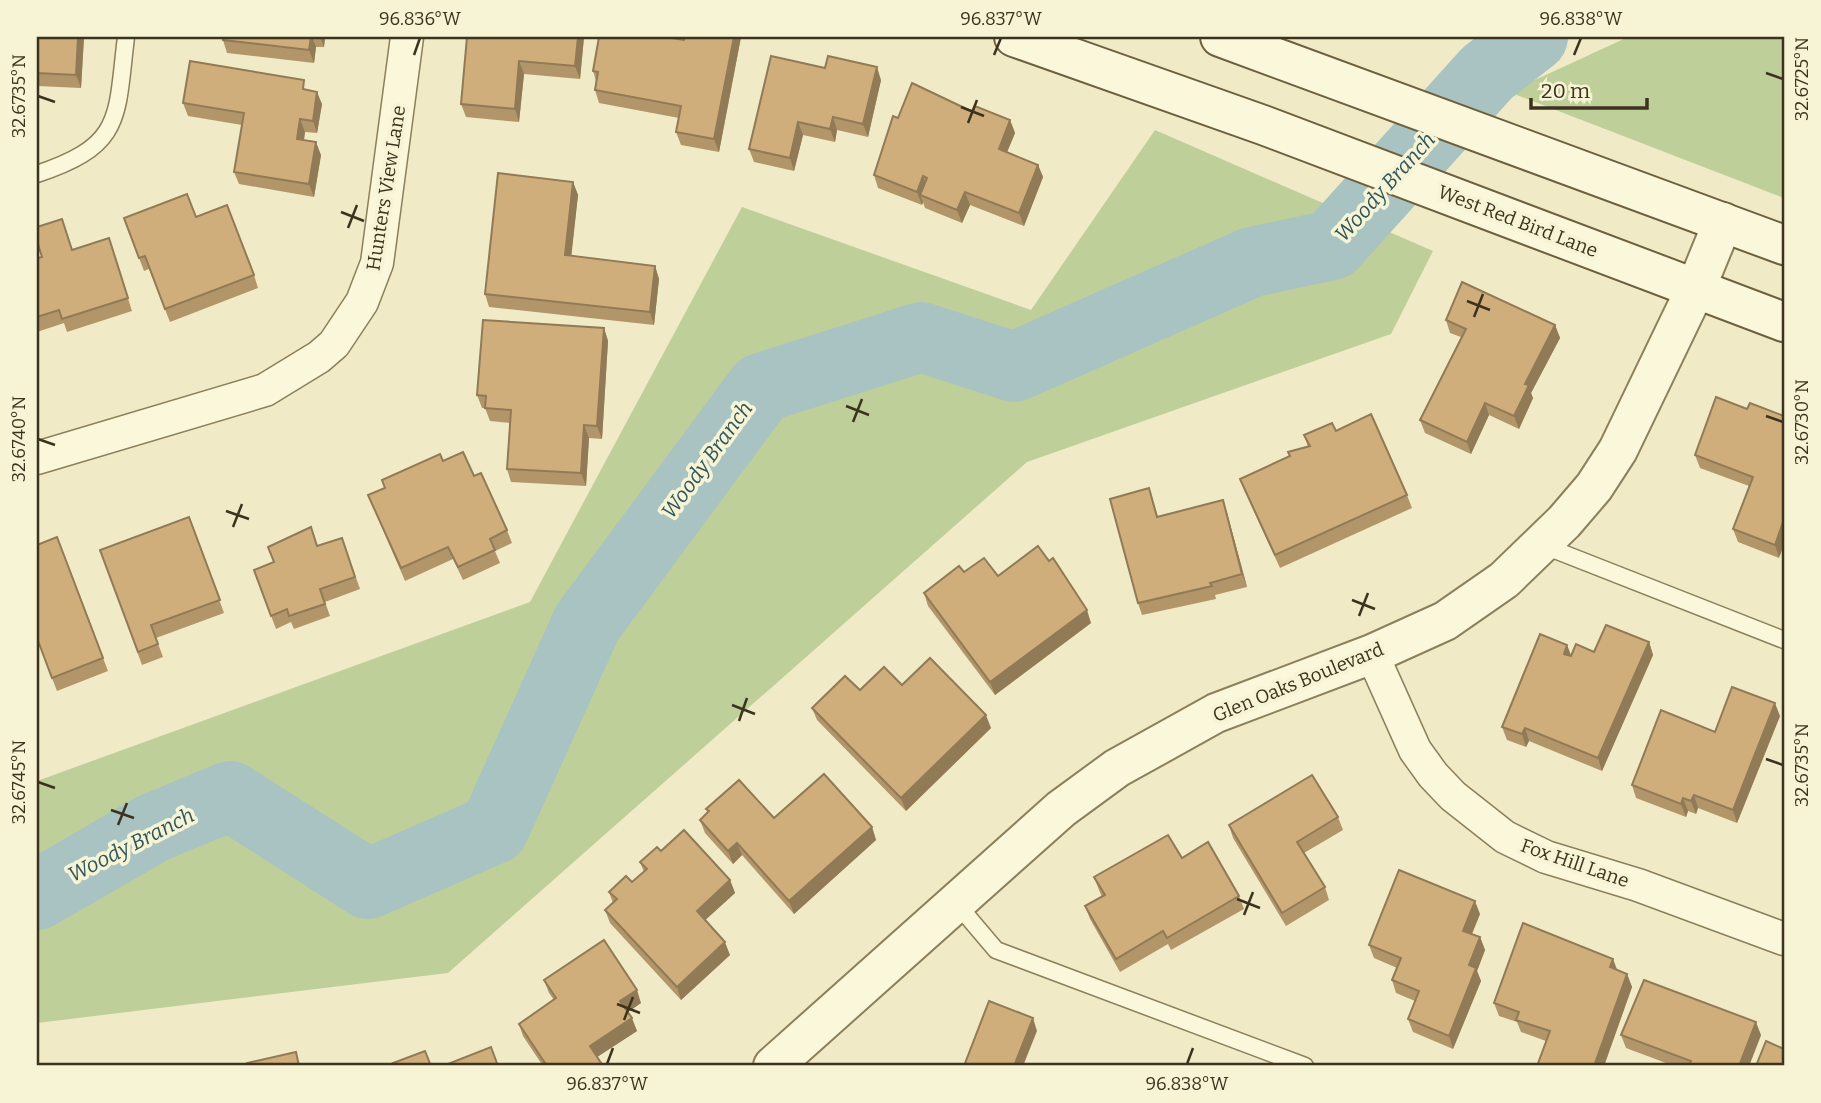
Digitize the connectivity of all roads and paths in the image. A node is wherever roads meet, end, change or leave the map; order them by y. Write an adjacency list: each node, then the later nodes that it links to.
1 (127, 37): 6 (lane)
2 (407, 37): 11 (street, Hunters View Lane)
3 (1014, 37): 5 (main road, West Red Bird Lane)
4 (1220, 37): 7 (main road)
5 (1053, 43): 9 (main road, West Red Bird Lane)
6 (37, 174)
7 (1723, 222): 8 (main road); 9 (main road, Glen Oaks Boulevard)
8 (1784, 245)
9 (1696, 288): 10 (main road, West Red Bird Lane); 12 (main road, Glen Oaks Boulevard)
10 (1784, 322)
11 (37, 458)
12 (1541, 544): 13 (lane); 14 (main road, Glen Oaks Boulevard)
13 (1784, 640)
14 (1372, 654): 15 (main road, Glen Oaks Boulevard); 16 (street, Fox Hill Lane)
15 (957, 904): 17 (main road, Glen Oaks Boulevard); 18 (lane)
16 (1784, 939)
17 (774, 1066)
18 (1305, 1066)

